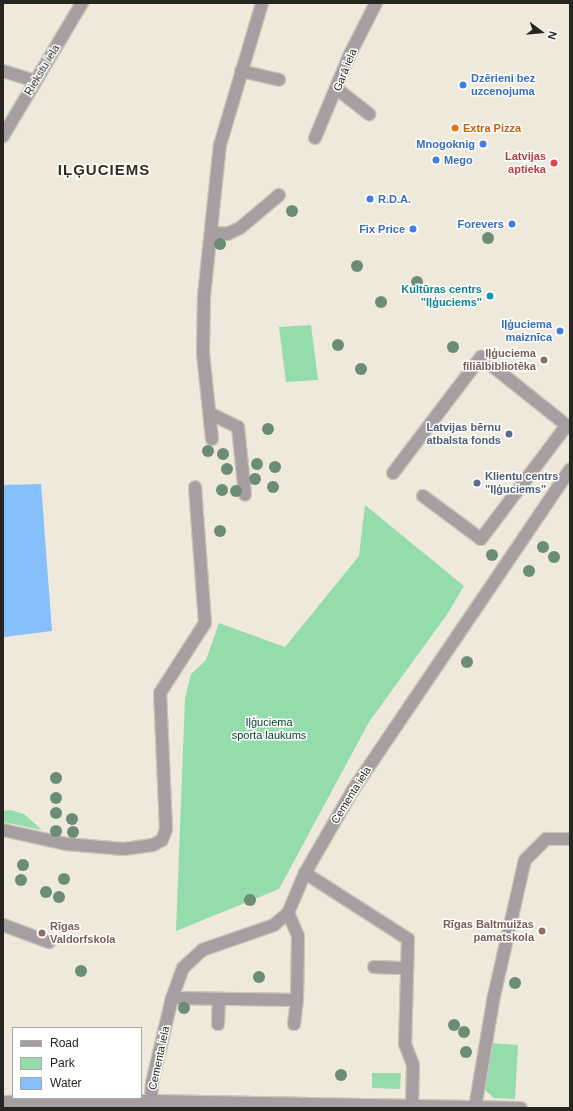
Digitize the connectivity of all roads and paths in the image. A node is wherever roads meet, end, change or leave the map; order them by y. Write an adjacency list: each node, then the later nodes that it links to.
1 (82, 3): 7 (street, Riekstu iela)
2 (262, 3): 4 (street)
3 (376, 3): 8 (street, Garā iela)
4 (241, 71): 6 (street); 13 (street)
5 (3, 72): 7 (street)
6 (279, 80)
7 (36, 81): 10 (street, Riekstu iela)
8 (337, 89): 9 (street); 11 (street, Garā iela)
9 (369, 114)
10 (3, 136)
11 (315, 138)
12 (279, 194): 13 (street)
13 (211, 232): 14 (street)
14 (211, 414): 16 (street); 20 (street)
15 (569, 426): 18 (street); 21 (street)
16 (212, 439)
17 (570, 470): 24 (street, Cementa iela)
18 (393, 473)
19 (195, 487): 22 (street)
20 (246, 495)
21 (423, 496)
22 (3, 830)
23 (570, 839): 41 (street)
24 (305, 873): 25 (street, Cementa iela); 29 (street)
25 (288, 913): 30 (street, Cementa iela); 32 (street)
26 (3, 925): 27 (street)
27 (49, 942)
28 (374, 967): 29 (street)
29 (407, 968): 40 (street)
30 (172, 998): 31 (street); 35 (street, Cementa iela)
31 (218, 999): 32 (street); 33 (street)
32 (297, 1000): 34 (street)
33 (218, 1024)
34 (294, 1024)
35 (150, 1101): 38 (street); 39 (street)
36 (3, 1102): 37 (street)
37 (55, 1105): 38 (street)
38 (76, 1105)
39 (178, 1106): 40 (street)
40 (412, 1106): 41 (street)
41 (475, 1107): 42 (street)
42 (521, 1108)

